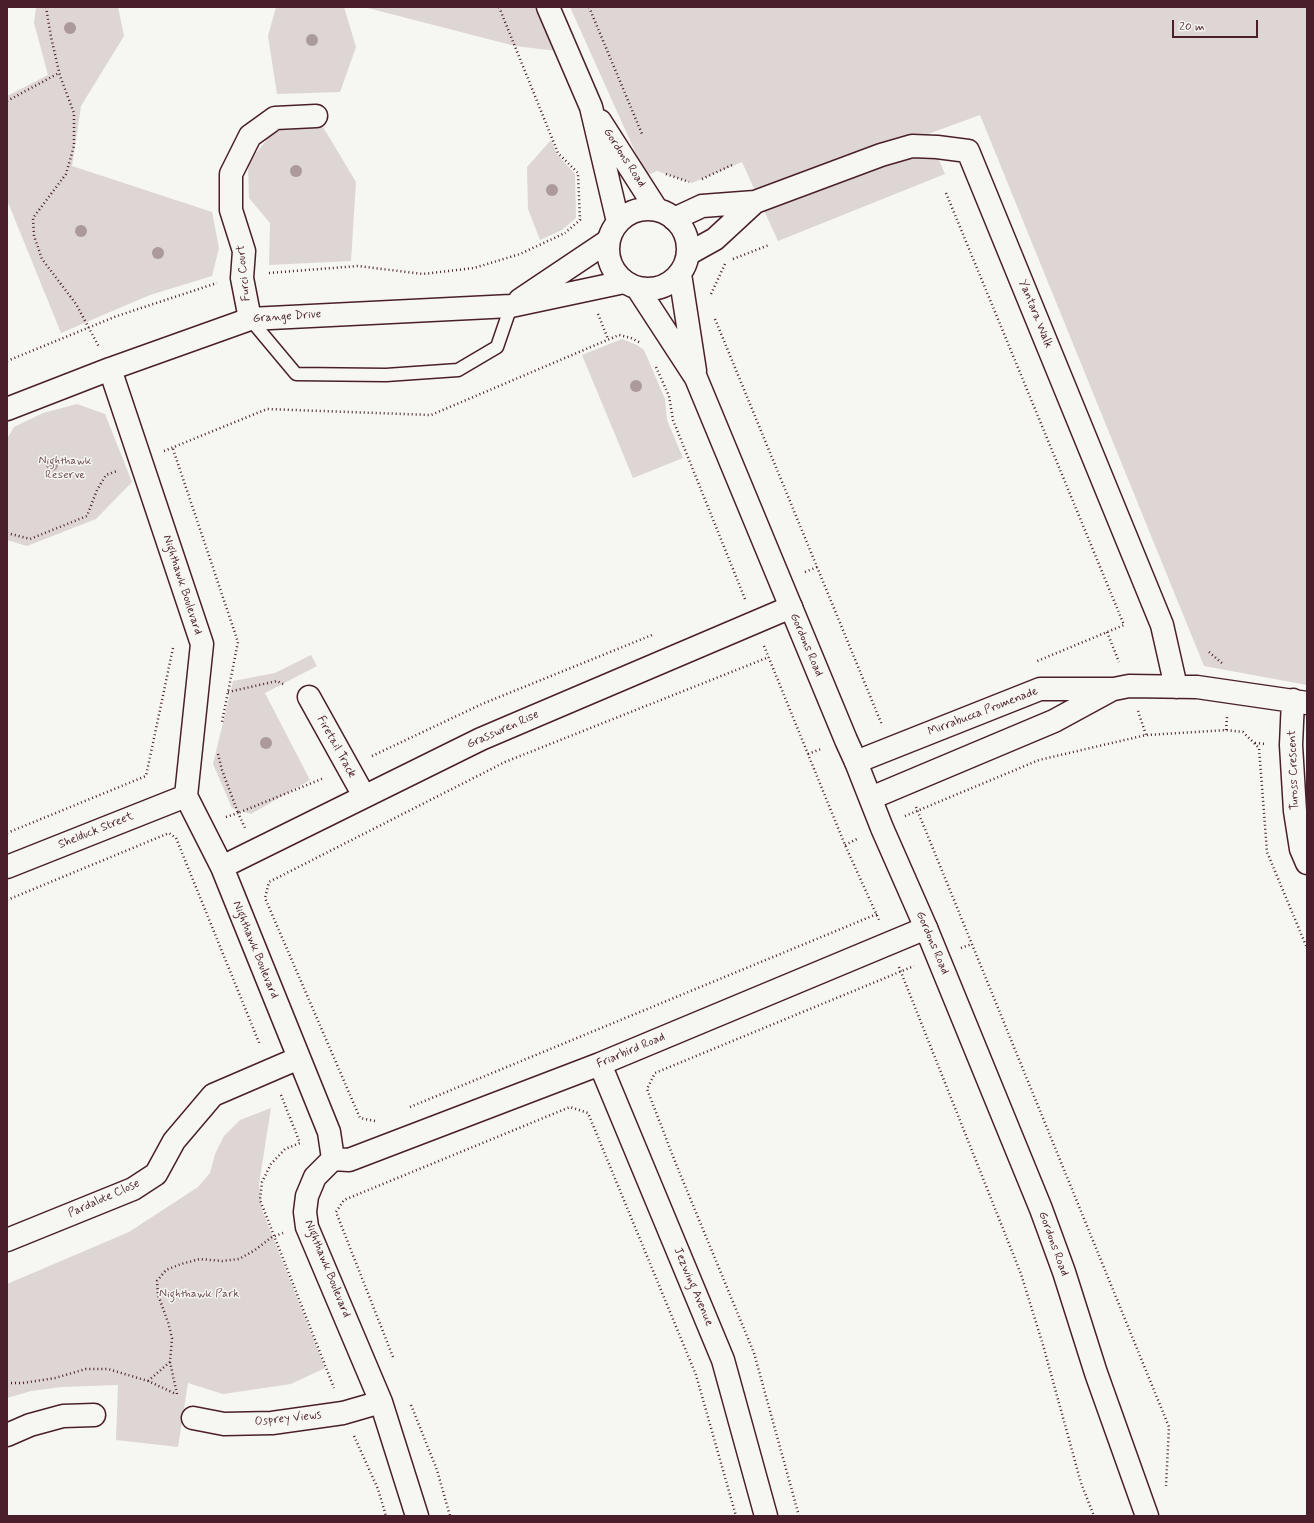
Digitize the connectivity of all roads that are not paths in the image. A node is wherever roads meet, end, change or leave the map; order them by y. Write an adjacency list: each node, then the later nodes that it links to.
1 (548, 7): 2 (street, Gordons Road)
2 (591, 107): 5 (street, Gordons Road); 6 (street, Gordons Road)
3 (316, 116): 12 (street, Furci Court)
4 (755, 202): 5 (street, Yantara Walk); 8 (street, Yantara Walk); 17 (street, Yantara Walk)
5 (665, 214): 6 (street); 8 (street)
6 (618, 222): 7 (street)
7 (608, 241): 10 (street); 11 (street)
8 (688, 254): 9 (street)
9 (680, 274): 10 (street); 14 (street, Gordons Road)
10 (631, 285): 11 (street, Grange Drive); 14 (street, Gordons Road)
11 (511, 306): 12 (street, Grange Drive); 12 (lane)
12 (250, 319): 13 (street, Grange Drive)
13 (110, 369): 15 (street, Grange Drive); 22 (street, Nighthawk Boulevard)
14 (696, 378): 16 (street, Gordons Road)
15 (7, 409)
16 (791, 607): 21 (street, Gordons Road); 23 (street, Grasswren Rise)
17 (1176, 687): 18 (street, Mirrabucca Promenade); 20 (street, Mirrabucca Promenade)
18 (1114, 689): 21 (street, Mirrabucca Promenade); 24 (street, Mirrabucca Promenade)
19 (309, 697): 23 (street, Firetail Track)
20 (1300, 702): 25 (street, Tuross Crescent)
21 (856, 762): 24 (street, Gordons Road)
22 (186, 796): 26 (street, Shelduck Street); 27 (street, Nighthawk Boulevard)
23 (364, 796): 27 (street, Grasswren Rise)
24 (871, 798): 28 (street, Gordons Road)
25 (1307, 863)
26 (7, 867)
27 (222, 867): 29 (street, Nighthawk Boulevard)
28 (926, 928): 30 (street, Friarbird Road); 39 (street, Gordons Road)
29 (299, 1058): 31 (street, Nighthawk Boulevard); 32 (street, Pardalote Close)
30 (600, 1064): 31 (street, Friarbird Road); 38 (street, Jezwing Avenue)
31 (333, 1159): 33 (street, Nighthawk Boulevard)
32 (7, 1240)
33 (381, 1402): 35 (street, Osprey Views); 37 (street, Nighthawk Boulevard)
34 (94, 1415): 36 (street)
35 (193, 1418)
36 (7, 1435)
37 (417, 1516)
38 (766, 1516)
39 (1147, 1516)

